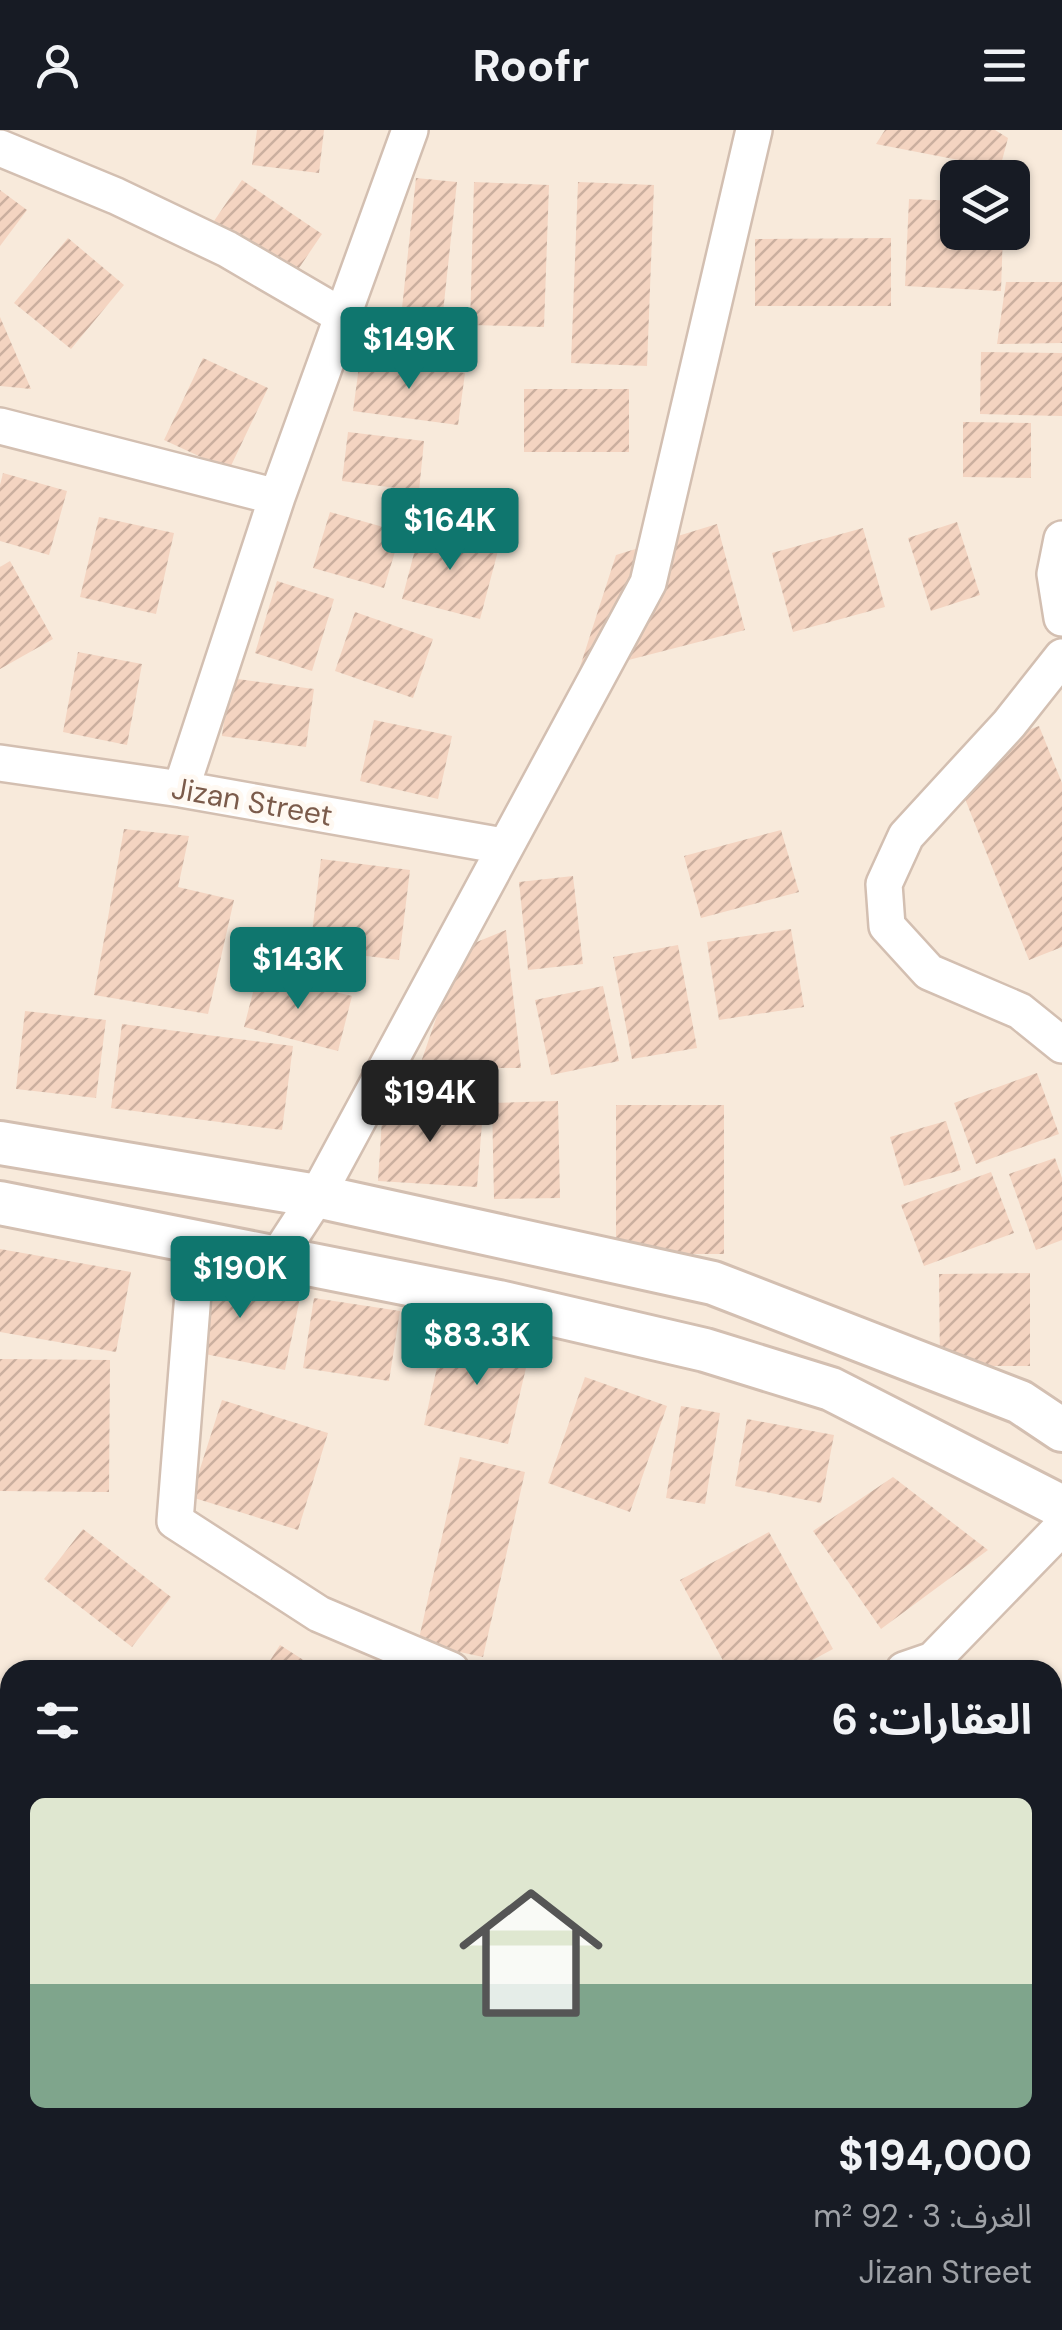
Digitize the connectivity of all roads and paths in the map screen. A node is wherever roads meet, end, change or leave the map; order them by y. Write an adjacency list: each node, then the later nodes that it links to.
1 (410, 130): 4 (street)
2 (754, 130): 12 (street)
3 (0, 148): 4 (street)
4 (342, 316): 6 (street)
5 (0, 426): 6 (street)
6 (277, 497): 11 (street)
7 (1062, 539): 8 (street)
8 (1062, 618)
9 (1062, 657): 13 (street)
10 (0, 763): 11 (street, Jizan Street)
11 (181, 789): 12 (street, Jizan Street)
12 (504, 846): 15 (street)
13 (1062, 1045)
14 (0, 1142): 15 (street)
15 (317, 1196): 18 (street); 19 (street)
16 (0, 1203): 17 (street)
17 (197, 1243): 18 (street); 22 (street)
18 (276, 1259): 20 (street)
19 (1062, 1430)
20 (1062, 1506)
21 (1062, 1527): 23 (street)
22 (428, 1660)
23 (933, 1660)

